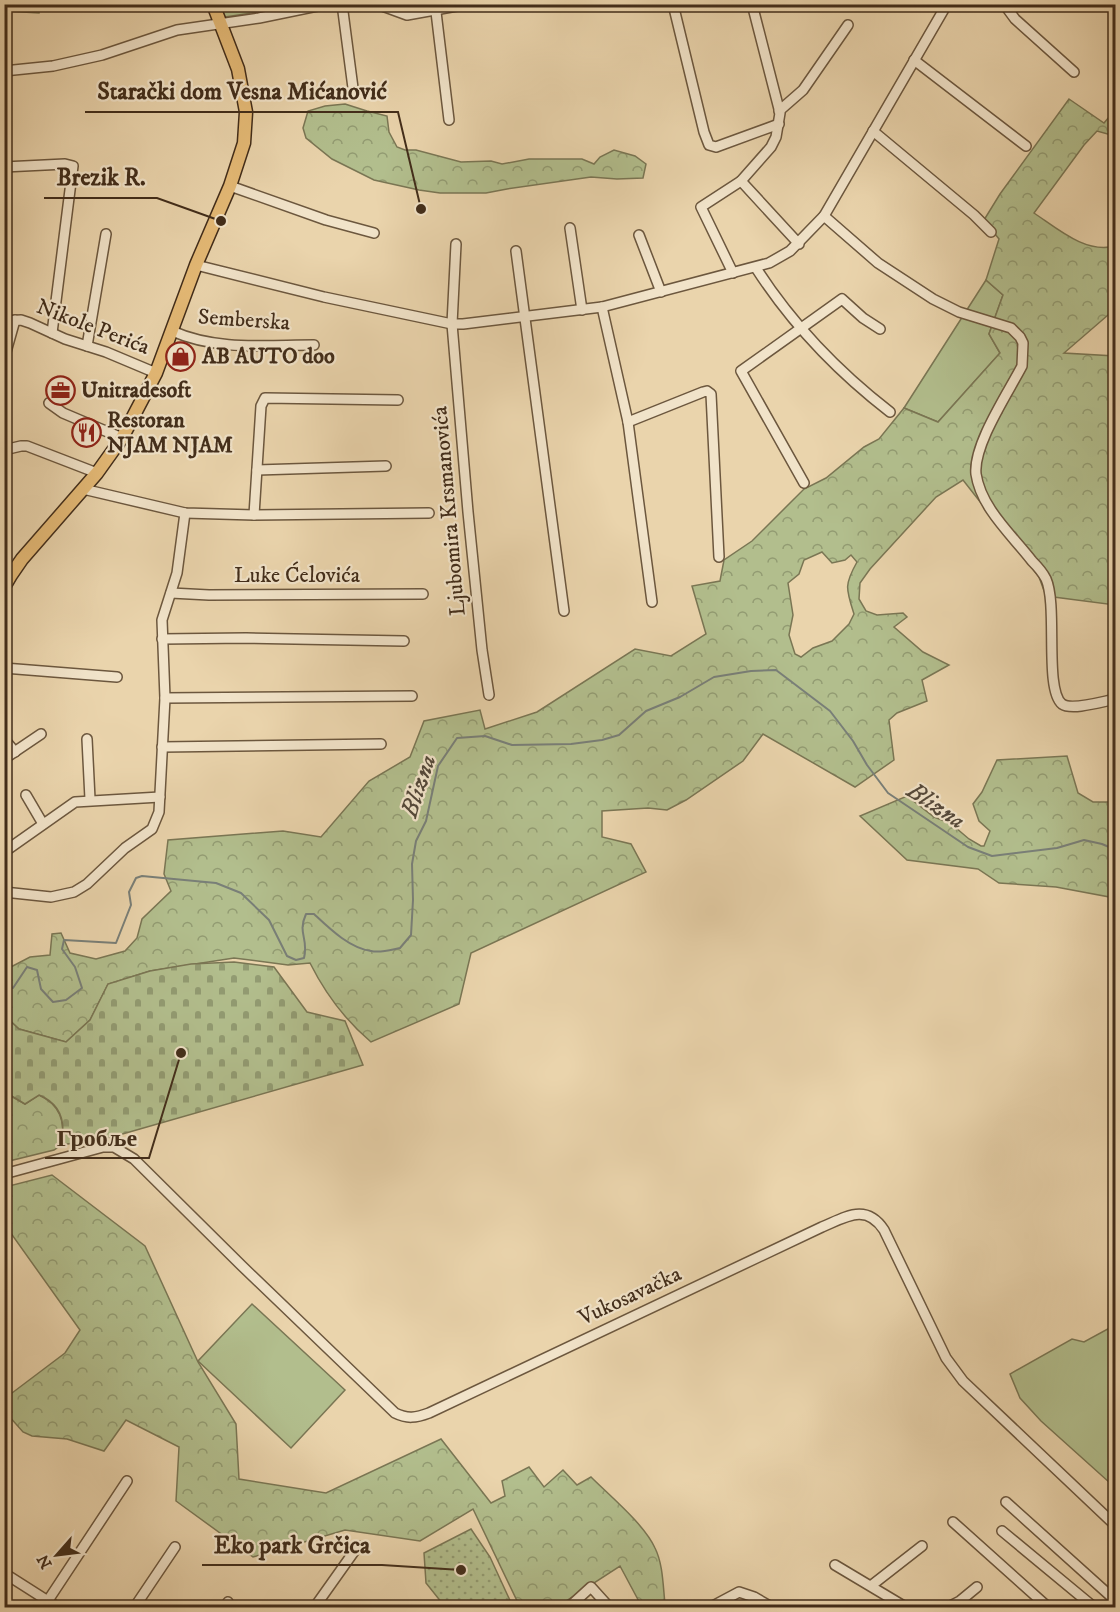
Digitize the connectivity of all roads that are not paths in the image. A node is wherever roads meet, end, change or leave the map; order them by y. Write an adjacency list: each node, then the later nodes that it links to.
1 (213, 4): 11 (main road, Semberska)
2 (327, 4): 11 (street)
3 (342, 4): 16 (street)
4 (377, 4): 10 (street)
5 (468, 4): 10 (street)
6 (673, 4): 19 (street)
7 (752, 4): 17 (street)
8 (947, 4): 13 (street)
9 (1004, 4): 15 (street)
10 (441, 9): 18 (street)
11 (220, 24): 14 (street); 24 (main road, Semberska)
12 (848, 25): 17 (street)
13 (914, 60): 20 (street); 21 (street)
14 (4, 71)
15 (1074, 72)
16 (353, 88)
17 (779, 111): 19 (street)
18 (449, 120)
19 (778, 124): 23 (street)
20 (873, 131): 25 (street); 27 (street)
21 (1026, 146)
22 (4, 167): 47 (street)
23 (741, 181): 32 (street); 36 (street)
24 (230, 186): 28 (street); 34 (main road, Semberska)
25 (824, 216): 32 (street); 79 (street)
26 (570, 228): 39 (street)
27 (991, 232)
28 (374, 233)
29 (106, 234): 49 (street)
30 (639, 236): 37 (street)
31 (456, 244): 43 (street, Ljubomira Krsmanovića)
32 (798, 244): 35 (street)
33 (516, 251): 40 (street)
34 (196, 265): 43 (street); 46 (main road, Semberska)
35 (756, 268): 36 (street); 44 (street)
36 (734, 273): 37 (street)
37 (661, 292): 38 (street)
38 (602, 306): 39 (street); 55 (street)
39 (582, 310): 40 (street)
40 (524, 316): 43 (street); 71 (street)
41 (15, 320): 42 (street, Nikole Perića); 47 (street, Nikole Perića); 50 (street, Nikole Perića)
42 (4, 321)
43 (452, 324): 76 (street, Ljubomira Krsmanovića)
44 (800, 329): 45 (street); 54 (street); 61 (street)
45 (880, 329)
46 (172, 331): 48 (street, Semberska); 51 (main road, Semberska)
47 (52, 333): 49 (street, Nikole Perića)
48 (314, 345)
49 (87, 346): 51 (street, Nikole Perića)
50 (4, 359)
51 (156, 373): 56 (main road, Semberska)
52 (398, 400): 59 (street)
53 (49, 403): 56 (street)
54 (890, 412)
55 (628, 422): 66 (street); 70 (street)
56 (122, 438): 60 (main road, Semberska)
57 (4, 450): 60 (street)
58 (386, 466): 59 (street)
59 (257, 470): 65 (street)
60 (97, 473): 62 (main road, Semberska)
61 (804, 483)
62 (83, 489): 63 (street); 67 (main road, Semberska)
63 (185, 513): 65 (street); 68 (street)
64 (429, 513): 65 (street)
65 (254, 515)
66 (719, 557)
67 (4, 587)
68 (171, 593): 69 (street, Luke Ćelovića); 72 (street)
69 (423, 594)
70 (652, 602)
71 (564, 611)
72 (162, 639): 73 (street); 78 (street)
73 (404, 642)
74 (4, 668): 75 (street)
75 (117, 677)
76 (489, 695)
77 (412, 696): 78 (street)
78 (165, 698): 84 (street)
79 (1116, 699)
80 (41, 734): 85 (street)
81 (4, 739): 85 (street)
82 (87, 739): 89 (street)
83 (381, 744): 84 (street)
84 (162, 747): 88 (street)
85 (15, 753): 86 (street)
86 (4, 759)
87 (26, 795): 90 (street)
88 (160, 797): 89 (street); 92 (street)
89 (90, 800): 90 (street)
90 (43, 824): 91 (street)
91 (4, 852)
92 (4, 892)
93 (4, 1174): 97 (street, Vukosavačka)
94 (127, 1481): 107 (street)
95 (1006, 1502): 106 (street)
96 (953, 1522): 119 (street)
97 (1116, 1526)
98 (1002, 1531): 120 (street)
99 (358, 1546): 110 (street)
100 (922, 1546): 104 (street)
101 (175, 1547): 109 (street)
102 (835, 1565): 104 (street)
103 (4, 1573): 107 (street)
104 (872, 1585): 117 (street)
105 (977, 1587): 118 (street)
106 (1116, 1601)
107 (46, 1604): 108 (street)
108 (59, 1608)
109 (134, 1608)
110 (314, 1608)
111 (460, 1608): 112 (street)
112 (470, 1608)
113 (568, 1608): 114 (street)
114 (610, 1608)
115 (709, 1608): 116 (street)
116 (773, 1608)
117 (907, 1608)
118 (946, 1608)
119 (1049, 1608)
120 (1095, 1608)

